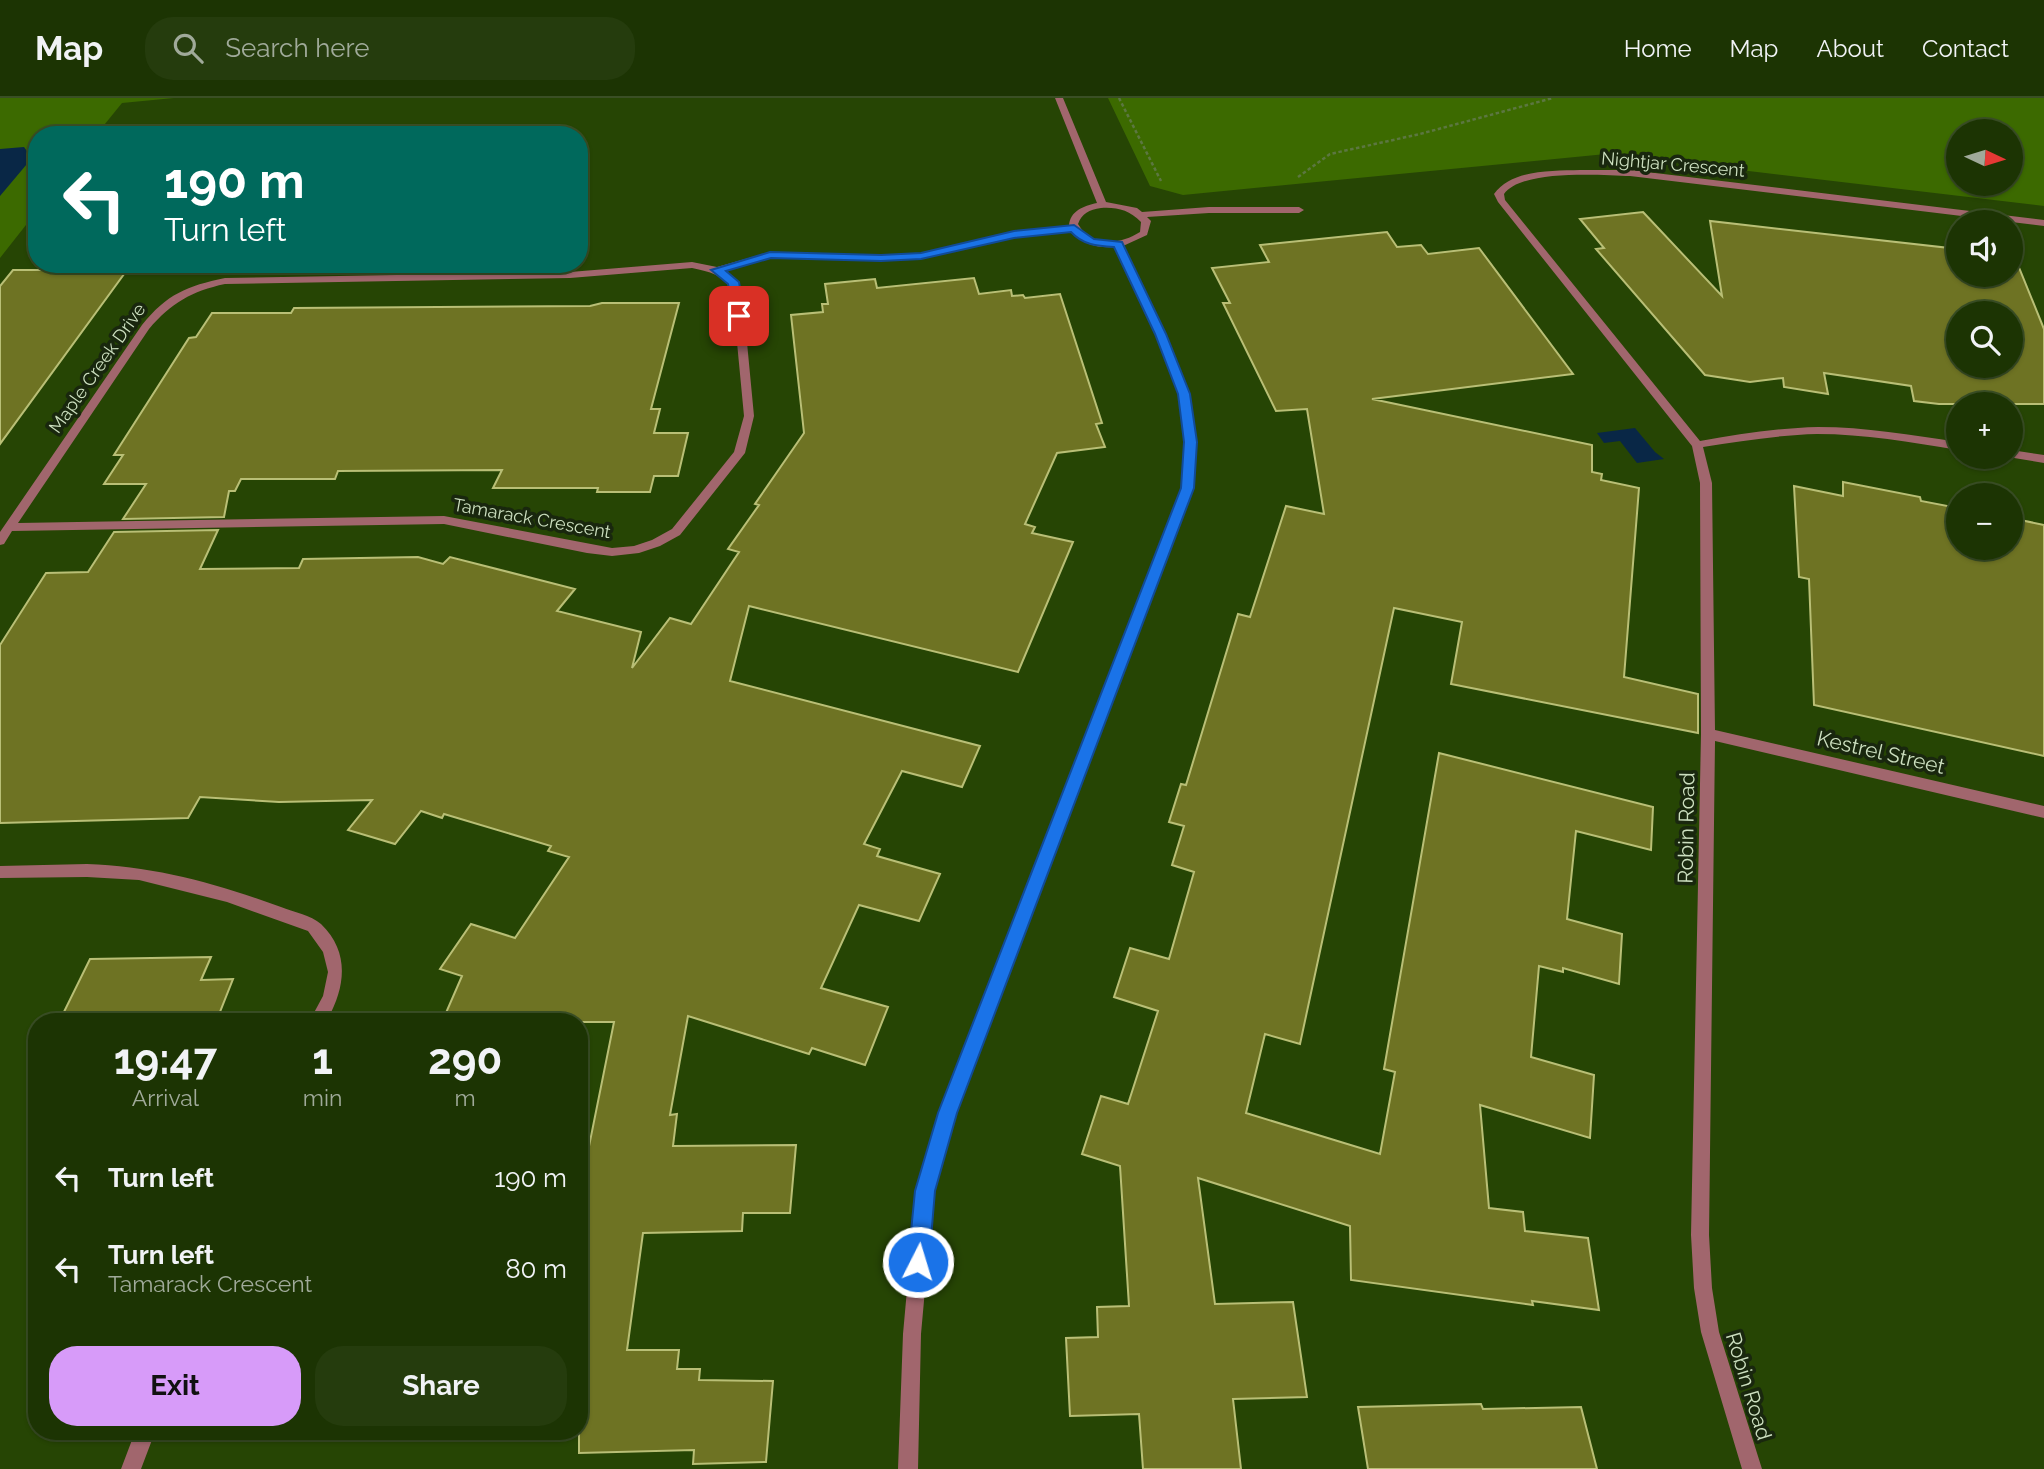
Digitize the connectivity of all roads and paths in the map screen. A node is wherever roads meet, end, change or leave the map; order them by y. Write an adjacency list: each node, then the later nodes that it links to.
1 (1059, 98): 6 (street)
2 (1119, 98): 5 (path)
3 (1553, 98): 4 (path)
4 (1288, 178)
5 (1161, 181)
6 (1102, 205): 8 (street); 10 (street)
7 (1299, 210): 8 (street)
8 (1142, 215): 11 (street)
9 (2044, 223): 14 (street, Nightjar Crescent)
10 (1074, 228): 11 (street); 12 (street)
11 (1118, 244): 25 (street)
12 (717, 270): 17 (street, Maple Creek Drive); 17 (street, Tamarack Crescent)
13 (1946, 444): 14 (street)
14 (1697, 445): 19 (street, Robin Road)
15 (2023, 456): 16 (street)
16 (2044, 459)
17 (9, 527): 18 (street, Maple Creek Drive)
18 (0, 541)
19 (1708, 734): 20 (street, Kestrel Street); 26 (street, Robin Road)
20 (2044, 812)
21 (0, 872): 22 (street)
22 (322, 1013)
23 (142, 1440): 24 (street)
24 (131, 1469)
25 (908, 1469)
26 (1752, 1469)

